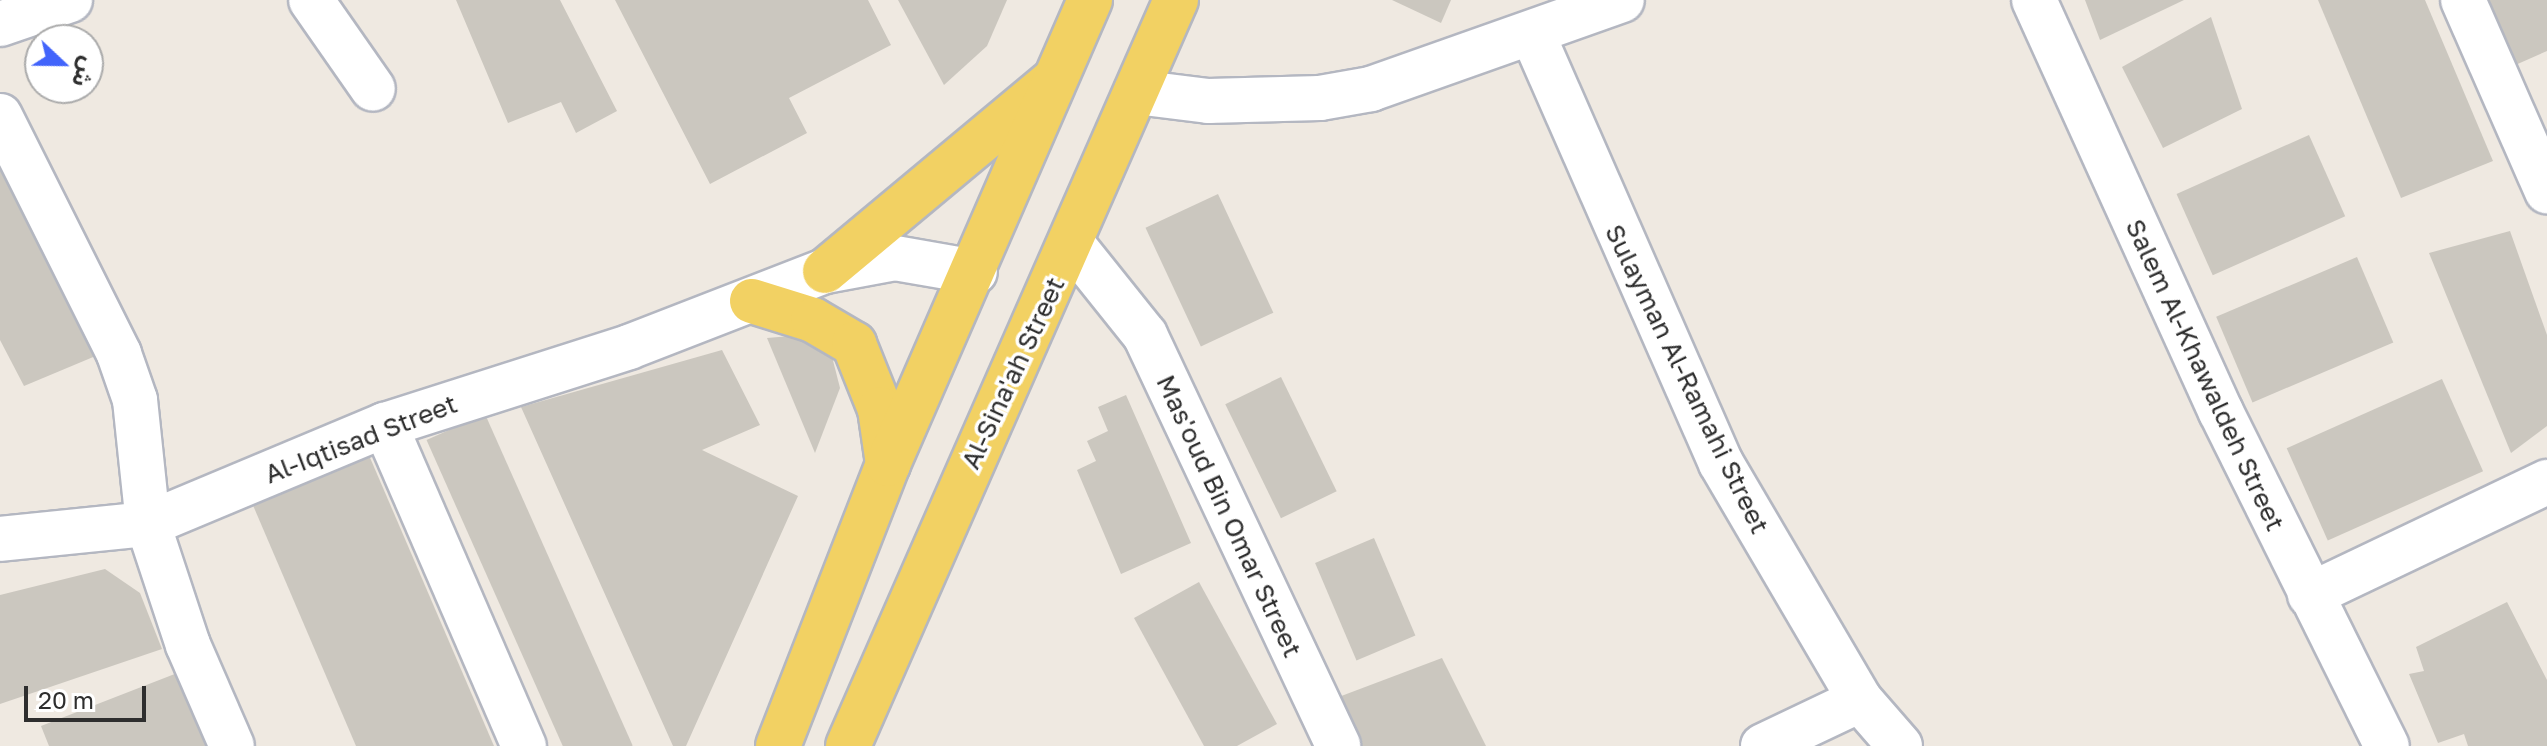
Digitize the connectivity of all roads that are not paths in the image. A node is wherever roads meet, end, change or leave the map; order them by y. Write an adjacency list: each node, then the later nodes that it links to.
1 (70, 0): 8 (street)
2 (311, 0): 11 (street)
3 (1176, 0): 12 (main road, Al-Sina'ah Street)
4 (1622, 0): 9 (street)
5 (2034, 0): 24 (street, Salem Al-Khawaldeh Street)
6 (2463, 0): 14 (street)
7 (1083, 5): 10 (main road)
8 (0, 24)
9 (1533, 35): 12 (street); 25 (street, Sulayman Al-Ramahi Street)
10 (1056, 79): 16 (main road); 17 (main road)
11 (373, 89)
12 (1136, 92): 15 (main road, Al-Sina'ah Street)
13 (0, 116): 22 (street)
14 (2547, 191)
15 (1064, 262): 29 (main road, Al-Sina'ah Street); 30 (street, Mas'oud Bin Omar Street)
16 (825, 271): 17 (street, Al-Iqtisad Street); 18 (street, Al-Iqtisad Street)
17 (968, 285): 18 (street, Al-Iqtisad Street); 20 (main road)
18 (734, 306): 19 (street, Al-Iqtisad Street); 20 (main road)
19 (385, 425): 22 (street, Al-Iqtisad Street); 27 (street)
20 (888, 464): 28 (main road)
21 (2547, 482): 24 (street)
22 (148, 524): 23 (street, Al-Iqtisad Street); 26 (street)
23 (0, 539)
24 (2310, 595): 33 (street, Salem Al-Khawaldeh Street)
25 (1860, 700): 31 (street); 32 (street, Sulayman Al-Ramahi Street)
26 (232, 746)
27 (524, 746)
28 (778, 746)
29 (848, 746)
30 (1338, 746)
31 (1763, 746)
32 (1900, 746)
33 (2387, 746)

